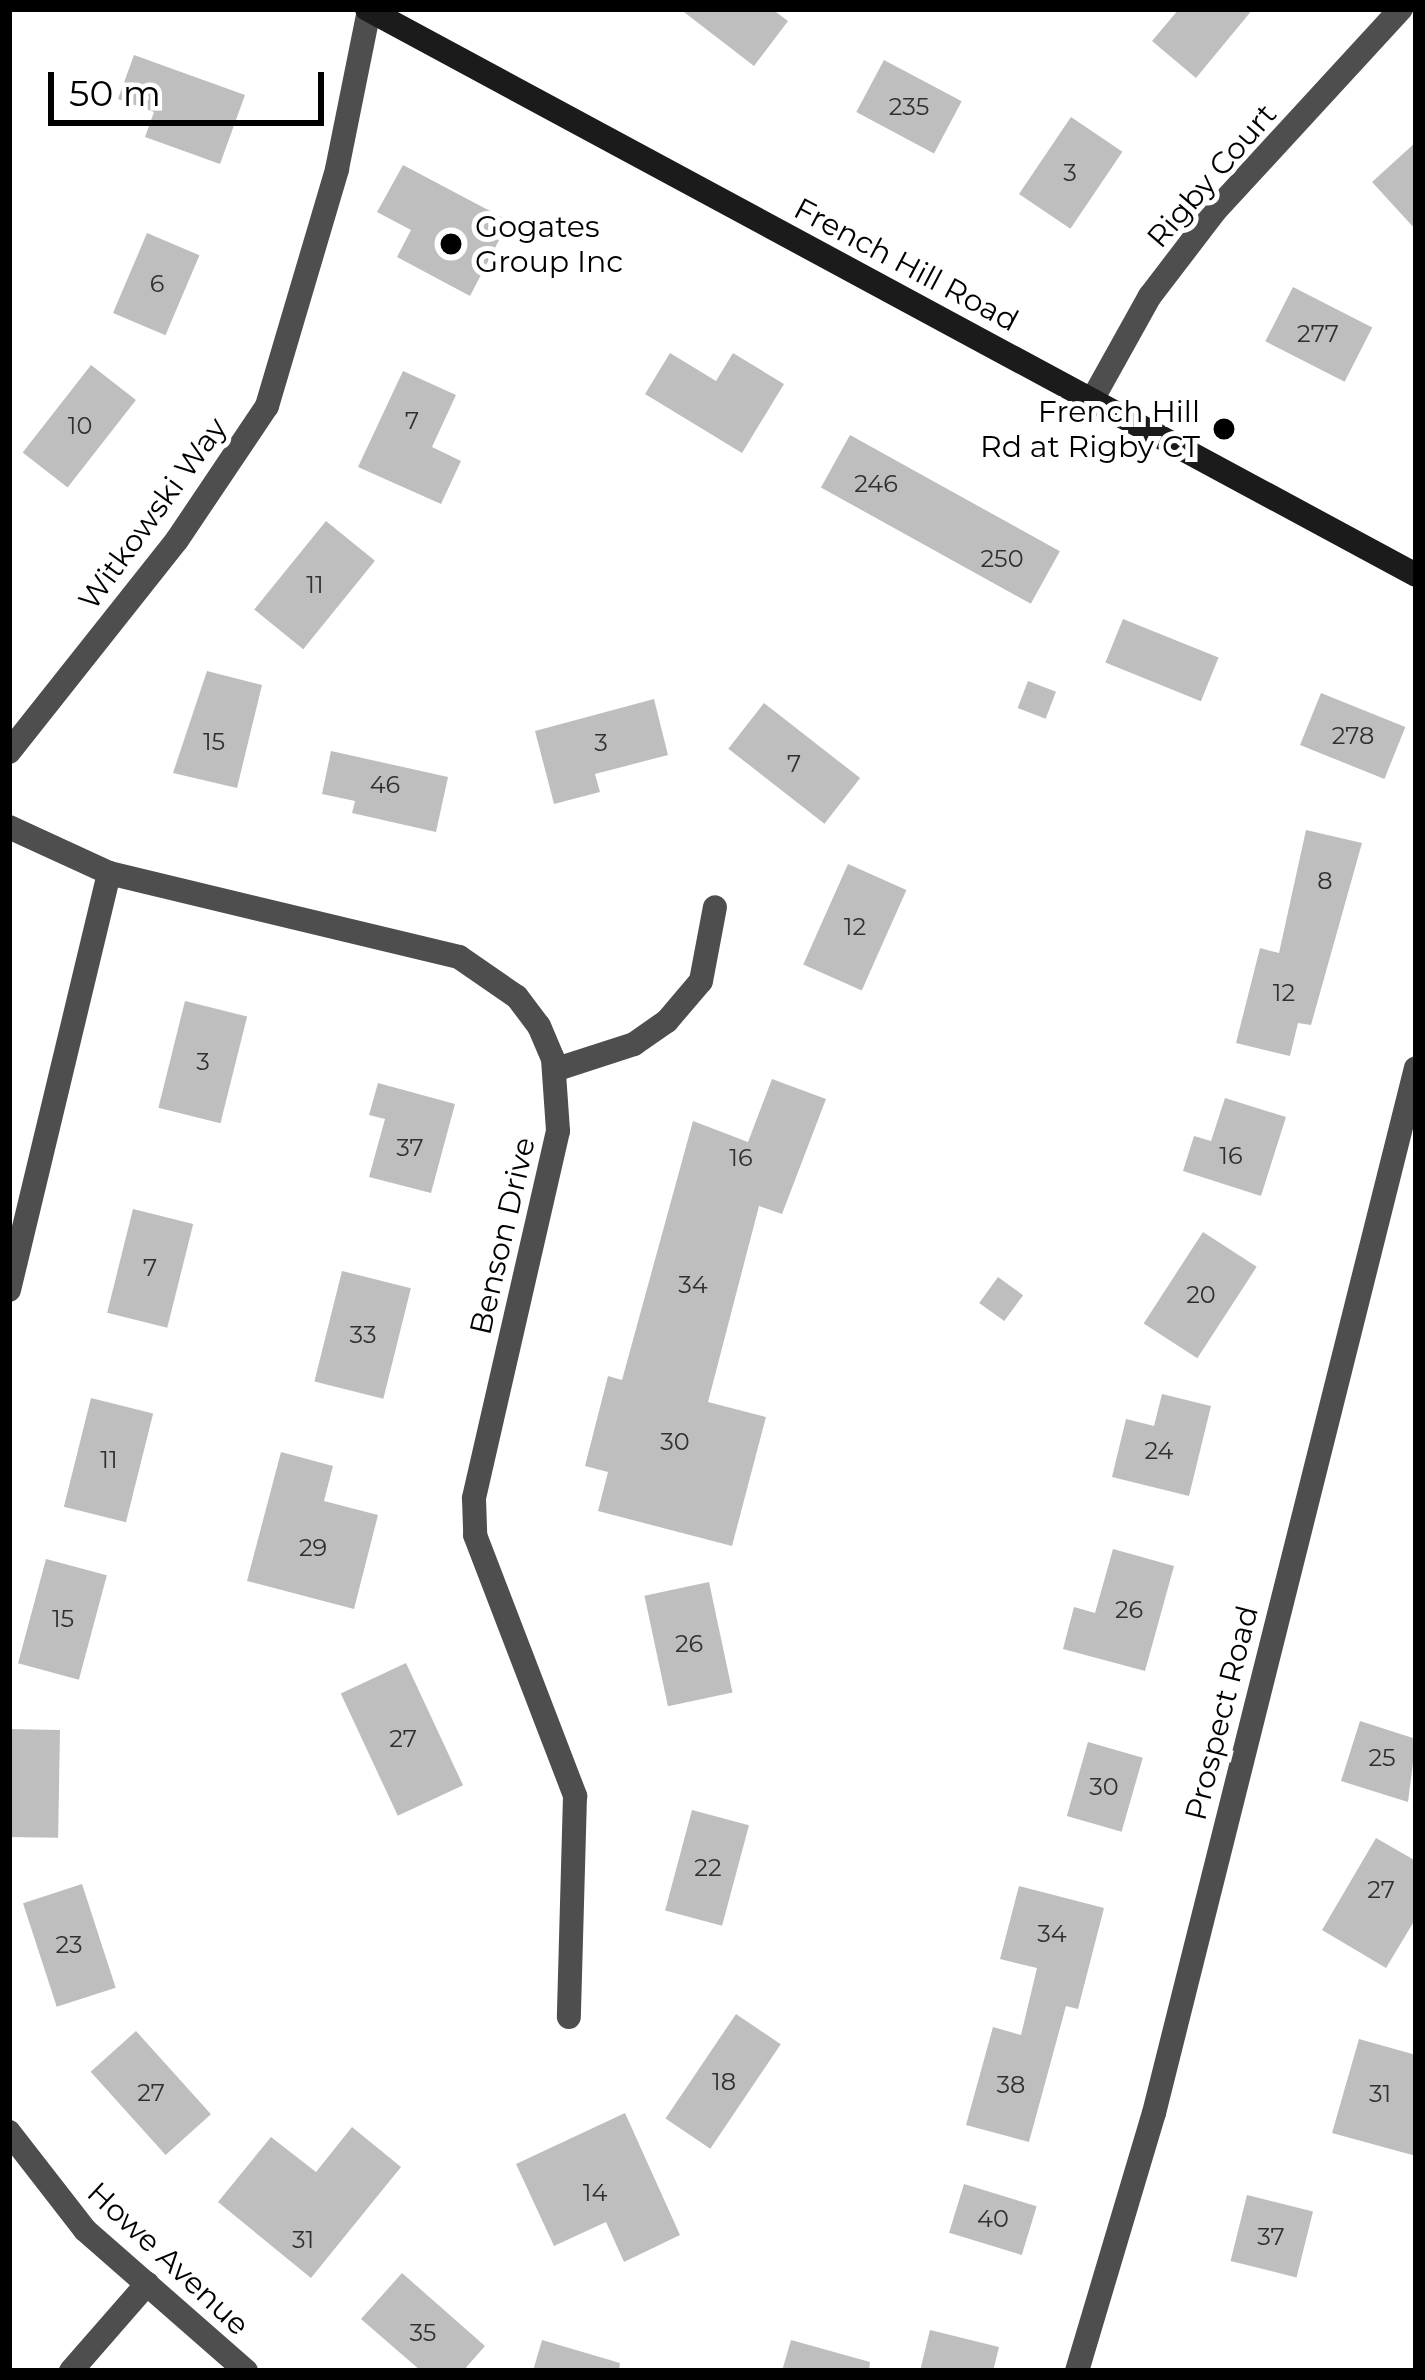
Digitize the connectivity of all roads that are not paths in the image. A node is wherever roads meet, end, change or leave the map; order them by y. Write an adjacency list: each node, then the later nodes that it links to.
1 (368, 9): 3 (main road, French Hill Road); 5 (street, Witkowski Way)
2 (1401, 9): 3 (street, Rigby Court)
3 (1092, 400): 4 (main road, French Hill Road)
4 (1416, 575)
5 (9, 752)
6 (9, 827): 7 (street, Benson Drive)
7 (109, 873): 10 (street, Benson Drive); 11 (street)
8 (716, 908): 10 (street)
9 (1416, 1068): 17 (street, Prospect Road)
10 (554, 1070): 12 (street, Benson Drive)
11 (9, 1290)
12 (569, 2018)
13 (9, 2132): 14 (street, Howe Avenue)
14 (147, 2284): 15 (street); 16 (street, Howe Avenue)
15 (71, 2371)
16 (246, 2371)
17 (1077, 2371)

